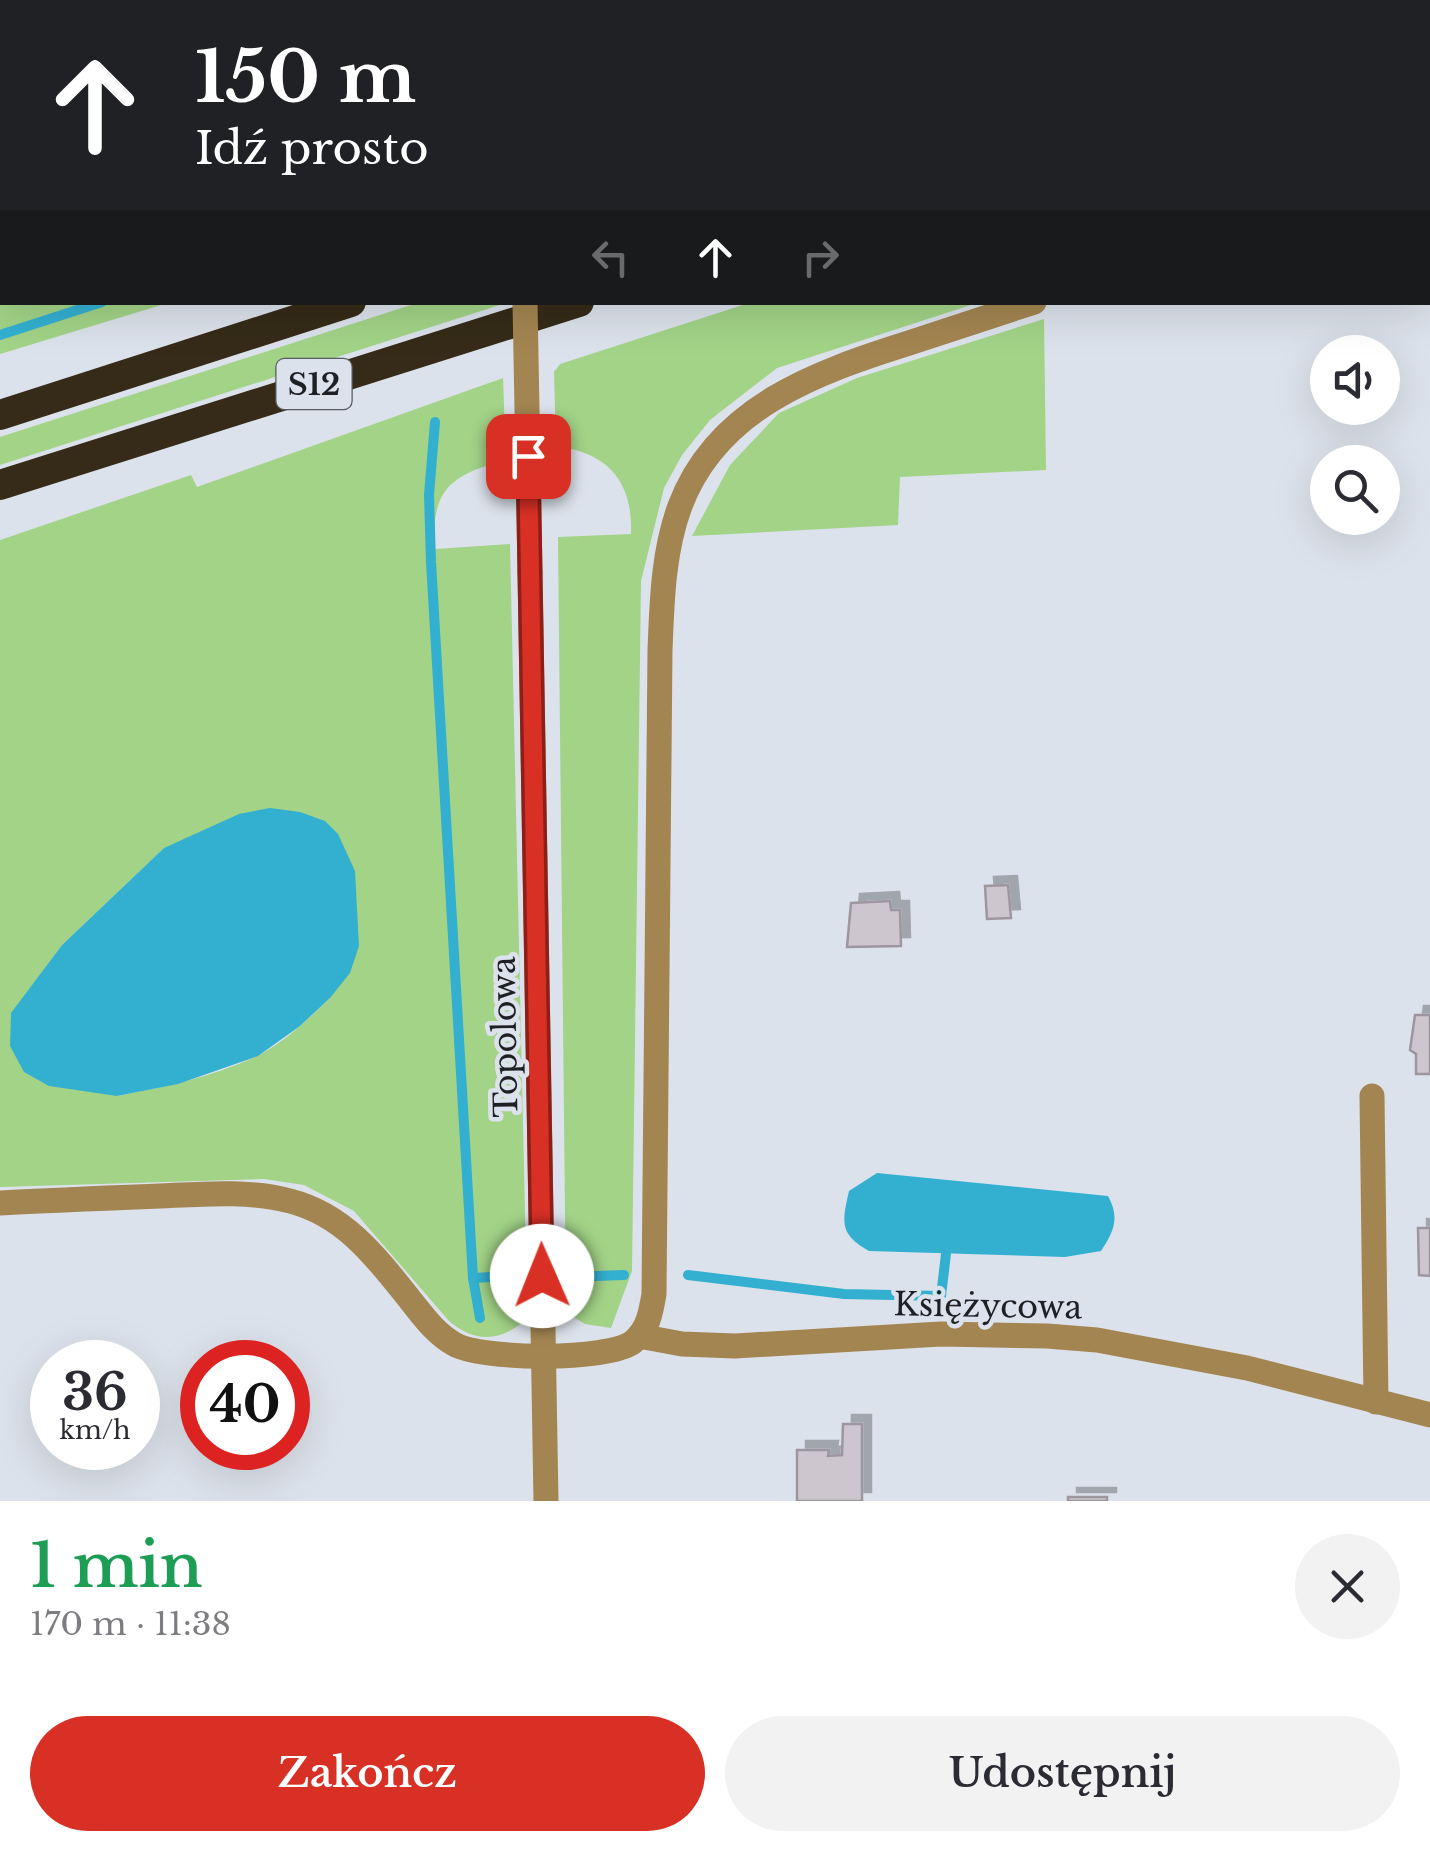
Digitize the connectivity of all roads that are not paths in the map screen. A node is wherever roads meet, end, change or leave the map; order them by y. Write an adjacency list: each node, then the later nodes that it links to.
1 (342, 305): 5 (highway, S12)
2 (525, 305): 10 (street, Topolowa, bridge)
3 (570, 305): 6 (highway, S12)
4 (1025, 305): 9 (street)
5 (0, 415)
6 (0, 485)
7 (1372, 1096): 11 (street)
8 (0, 1203): 10 (street, Księżycowa)
9 (639, 1336): 10 (street, Księżycowa); 11 (street, Księżycowa)
10 (543, 1355): 13 (street, Topolowa)
11 (1376, 1402): 12 (street, Księżycowa)
12 (1430, 1415)
13 (546, 1501)

